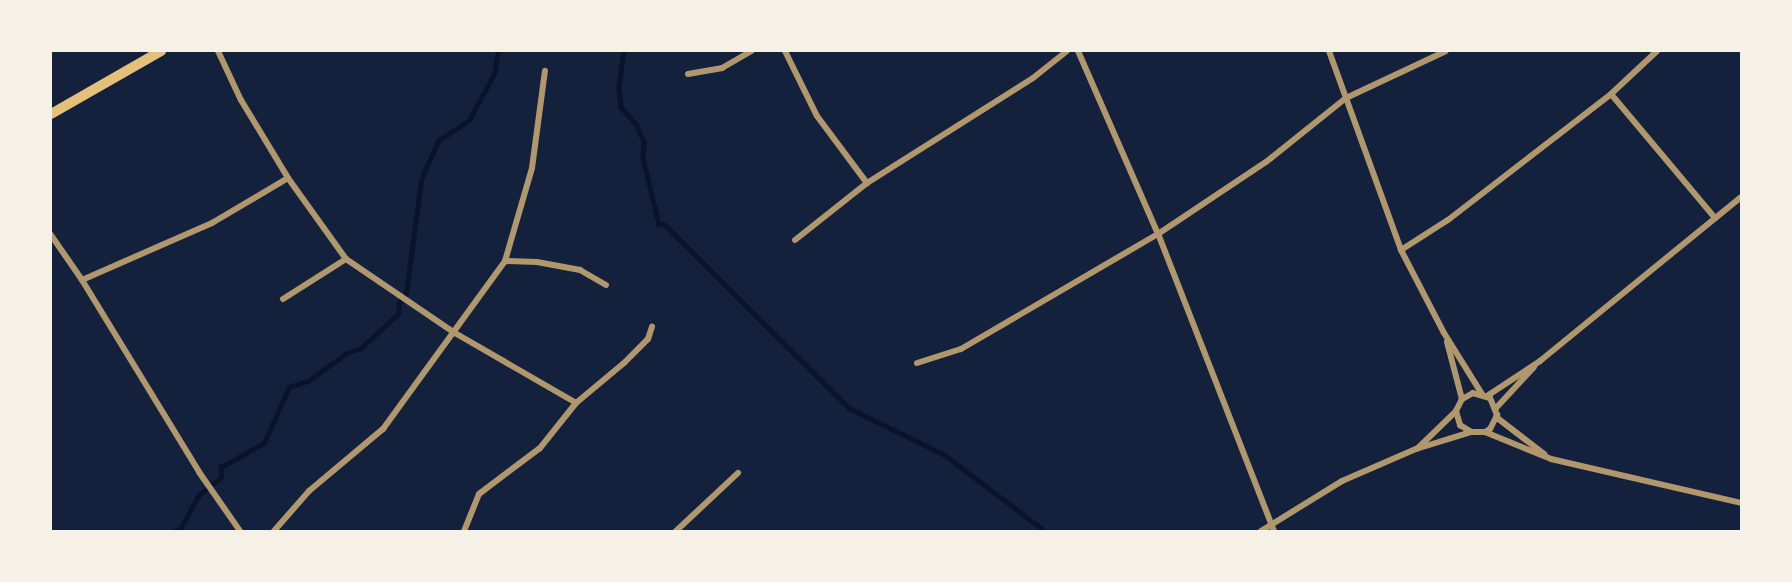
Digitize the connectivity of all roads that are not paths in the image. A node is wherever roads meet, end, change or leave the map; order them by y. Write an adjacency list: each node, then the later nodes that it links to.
1 (161, 51): 14 (main road)
2 (218, 51): 15 (street)
3 (751, 51): 11 (street)
4 (785, 51): 16 (street)
5 (1067, 51): 16 (street)
6 (1078, 51): 19 (street)
7 (1329, 51): 13 (street)
8 (1446, 51): 13 (street)
9 (1652, 52): 12 (street)
10 (545, 71): 24 (street)
11 (688, 74)
12 (1611, 94): 18 (street); 22 (street)
13 (1346, 98): 19 (street); 22 (street)
14 (51, 114)
15 (288, 178): 23 (street); 25 (street)
16 (867, 183): 21 (street)
17 (1741, 197): 18 (street)
18 (1715, 218): 31 (street)
19 (1158, 234): 32 (street); 45 (street)
20 (51, 235): 25 (street)
21 (795, 240)
22 (1401, 250): 30 (street)
23 (346, 259): 27 (street); 29 (street)
24 (505, 261): 26 (street); 29 (street)
25 (82, 280): 46 (street)
26 (606, 285)
27 (283, 299)
28 (652, 327): 35 (street)
29 (454, 333): 35 (street); 47 (street)
30 (1444, 333): 33 (street); 34 (street)
31 (1540, 361): 33 (street); 36 (street)
32 (917, 363)
33 (1484, 395): 34 (street); 36 (street)
34 (1462, 399): 37 (street)
35 (576, 403): 48 (street)
36 (1496, 408): 38 (street)
37 (1456, 411): 39 (street); 41 (street)
38 (1496, 417): 40 (street); 42 (street)
39 (1471, 432): 40 (street); 41 (street)
40 (1485, 432): 42 (street)
41 (1416, 449): 45 (street)
42 (1551, 459): 44 (street)
43 (738, 473): 49 (street)
44 (1741, 503)
45 (1273, 529): 50 (street)
46 (240, 531)
47 (274, 531)
48 (464, 531)
49 (676, 531)
50 (1261, 531)

